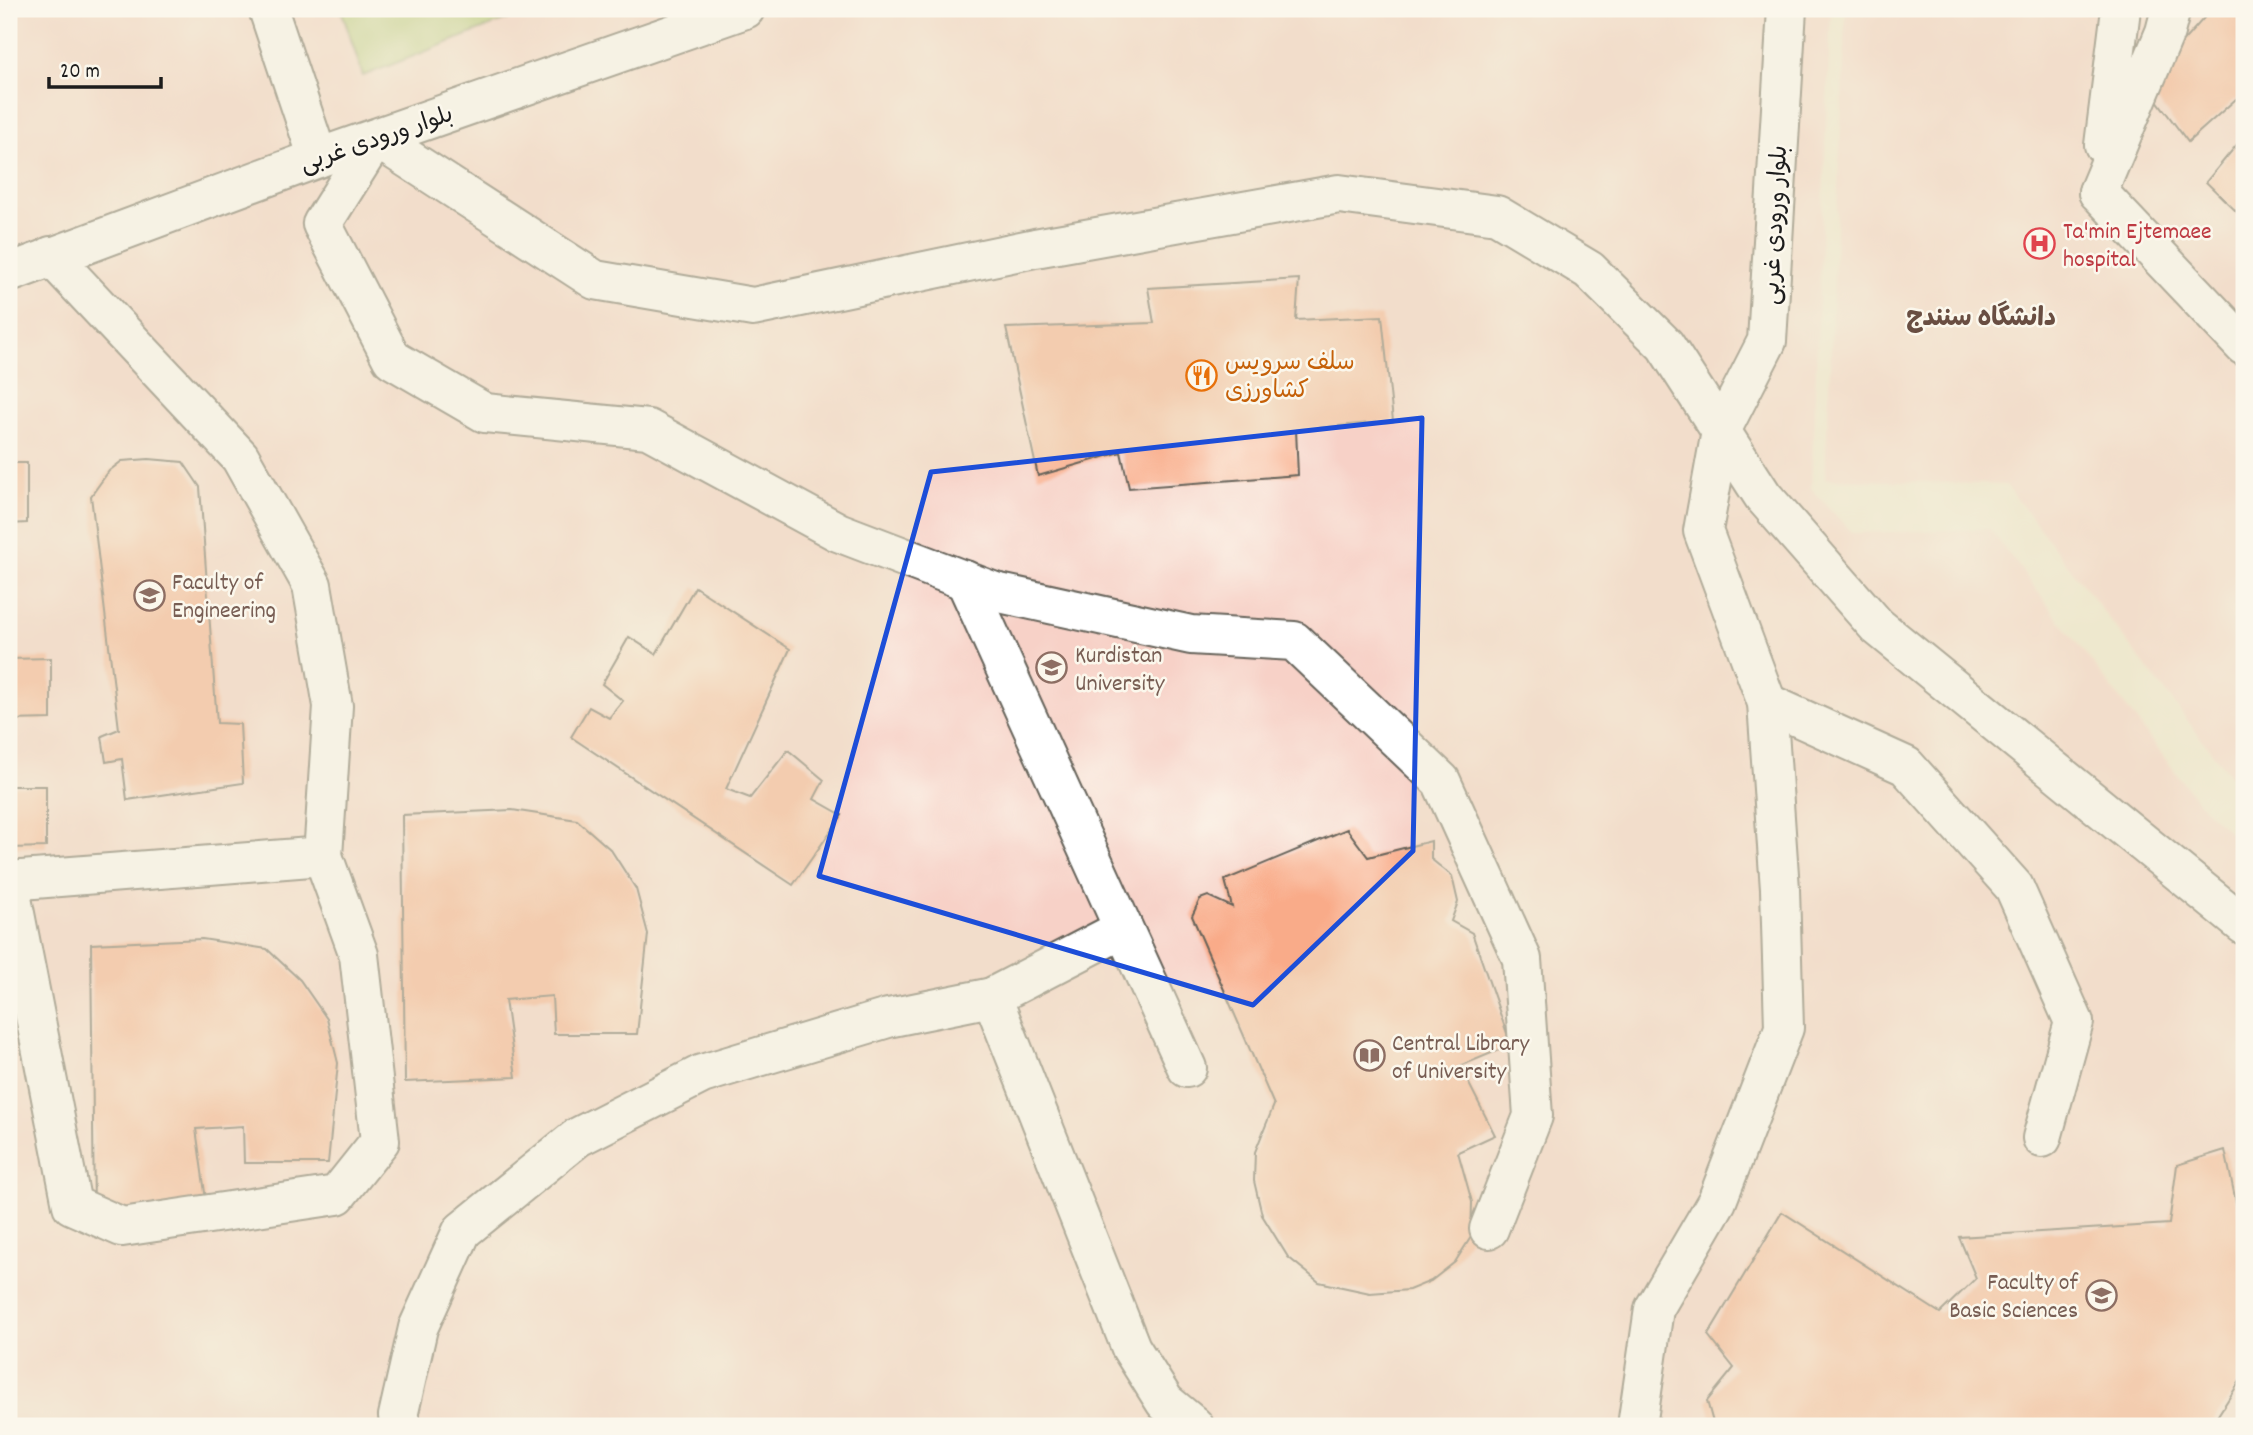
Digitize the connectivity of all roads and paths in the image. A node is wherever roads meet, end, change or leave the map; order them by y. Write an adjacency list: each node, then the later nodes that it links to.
1 (268, 9): 7 (street)
2 (745, 9): 6 (street, بلوار ورودی غربی)
3 (1787, 9): 12 (street, بلوار ورودی غربی)
4 (2122, 9): 8 (street)
5 (2171, 9): 8 (street)
6 (376, 138): 7 (street, بلوار ورودی غربی); 12 (street); 13 (street)
7 (318, 158): 9 (street, بلوار ورودی غربی)
8 (2098, 192): 11 (street)
9 (51, 256): 10 (street, بلوار ورودی غربی); 15 (street)
10 (9, 273)
11 (2244, 346)
12 (1721, 431): 14 (street, بلوار ورودی غربی); 17 (street)
13 (965, 580): 18 (street); 22 (street)
14 (1767, 703): 21 (street); 25 (street, بلوار ورودی غربی)
15 (323, 856): 16 (street); 16 (street)
16 (9, 882)
17 (2244, 925)
18 (1123, 929): 19 (street); 20 (street)
19 (992, 997): 23 (street); 24 (street)
20 (1187, 1068)
21 (2042, 1138)
22 (1489, 1229)
23 (402, 1426)
24 (1194, 1426)
25 (1637, 1426)

